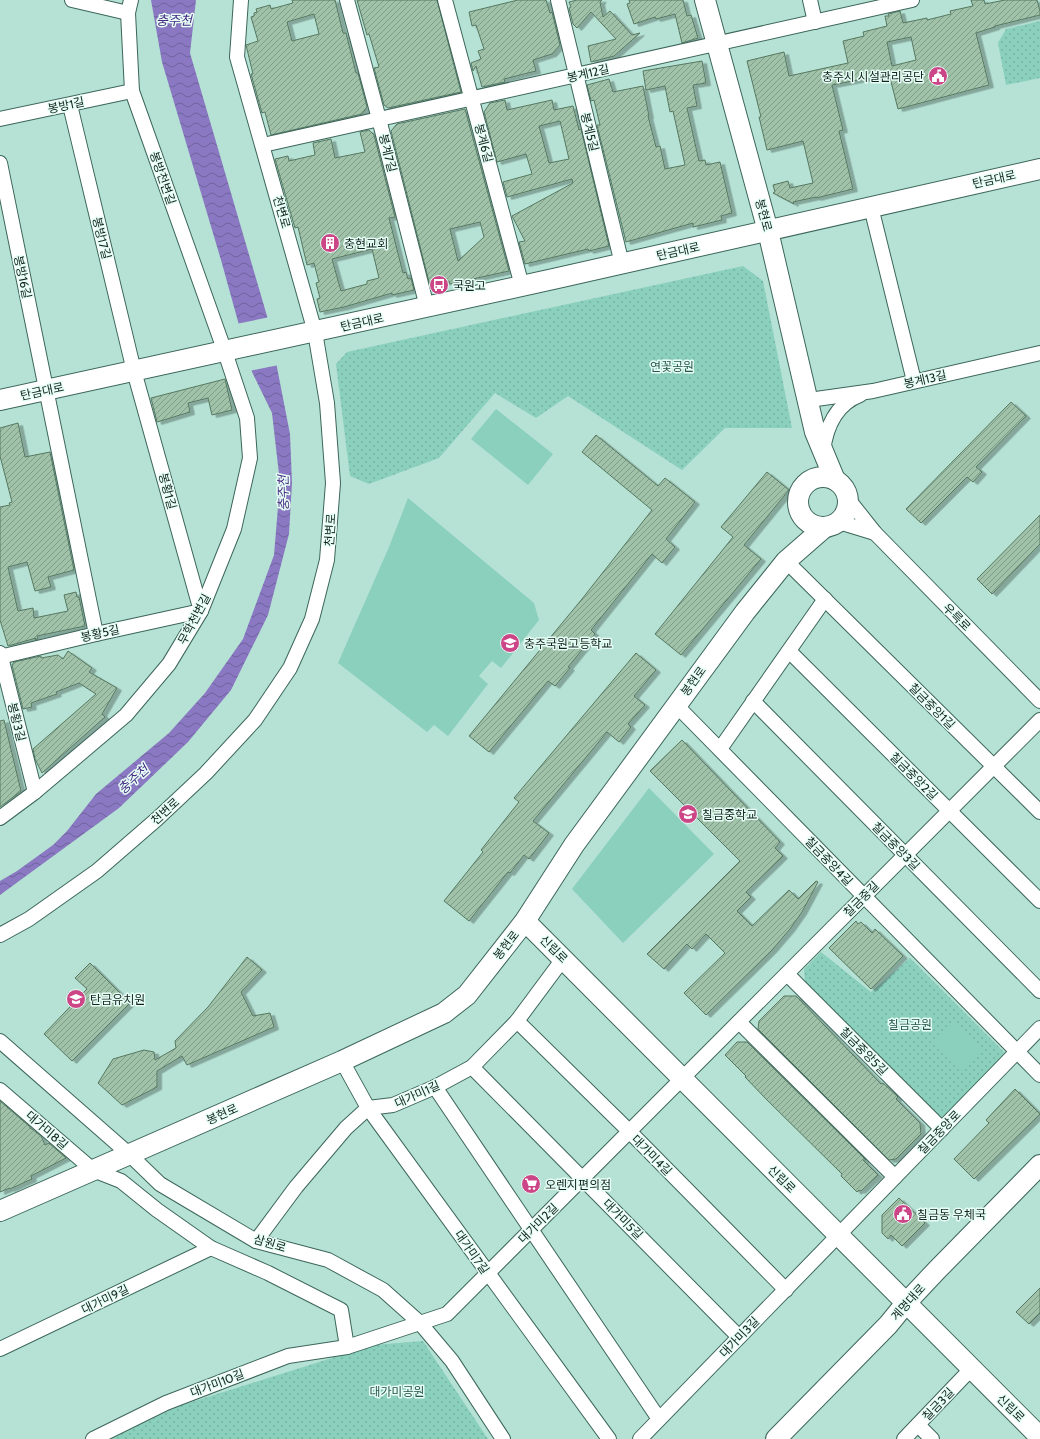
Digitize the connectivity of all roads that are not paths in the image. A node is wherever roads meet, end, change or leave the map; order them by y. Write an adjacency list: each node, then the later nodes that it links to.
1 (72, 0): 9 (street)
2 (241, 0): 18 (street, 천변로)
3 (347, 0): 16 (street, 봉계7길)
4 (445, 0): 14 (street, 봉계6길)
5 (558, 0): 12 (street, 봉계5길)
6 (705, 0): 11 (street, 봉현로)
7 (810, 0): 10 (street)
8 (912, 0): 10 (street, 봉계12길)
9 (130, 7): 13 (street, 봉방천변길)
10 (815, 22): 11 (street, 봉계12길)
11 (717, 44): 12 (street, 봉계12길); 22 (street, 봉현로)
12 (576, 75): 14 (street, 봉계12길); 23 (street, 봉계5길)
13 (132, 91): 15 (street, 봉방1길); 27 (street, 봉방천변길)
14 (472, 99): 16 (street, 봉계12길); 24 (street, 봉계6길)
15 (70, 105): 17 (street, 봉방1길); 29 (street, 봉방17길)
16 (379, 119): 18 (street, 봉계12길); 25 (street, 봉계7길)
17 (0, 120)
18 (263, 145): 26 (street, 천변로)
19 (0, 163): 31 (street, 봉방16길)
20 (1040, 169): 21 (street, 탄금대로)
21 (871, 208): 22 (street, 탄금대로); 30 (street)
22 (768, 231): 23 (street, 탄금대로); 34 (street, 봉현로)
23 (622, 264): 24 (street, 탄금대로)
24 (522, 286): 25 (street, 탄금대로)
25 (427, 307): 26 (street, 탄금대로)
26 (315, 332): 27 (street, 탄금대로); 63 (street, 천변로)
27 (225, 352): 29 (street, 탄금대로); 45 (street, 무학천변길)
28 (1040, 353): 30 (street, 봉계13길)
29 (134, 371): 31 (street, 탄금대로); 45 (street, 봉황1길)
30 (914, 381): 32 (street, 봉계13길)
31 (46, 390): 33 (street, 탄금대로); 46 (street, 봉방16길)
32 (874, 390): 34 (street, 봉계13길); 36 (street)
33 (0, 400)
34 (809, 400): 35 (street, 봉현로)
35 (815, 432): 36 (street, 봉현로); 37 (street, 봉현로)
36 (823, 451): 38 (street, 봉현로)
37 (810, 480): 38 (street); 40 (street)
38 (835, 480): 39 (street)
39 (848, 499): 41 (street); 42 (street, 우륵로)
40 (801, 515): 41 (street); 43 (street, 봉현로)
41 (832, 524): 42 (street, 우륵로); 43 (street, 봉현로)
42 (874, 533): 50 (street, 우륵로)
43 (786, 561): 44 (street, 칠금중앙1길); 51 (street, 봉현로)
44 (825, 599): 47 (street); 54 (street, 칠금중앙1길)
45 (201, 611): 46 (street, 봉황5길); 55 (street, 무학천변길)
46 (96, 634): 48 (street, 봉황5길)
47 (789, 651): 49 (street); 56 (street, 칠금중앙2길)
48 (0, 655): 55 (street, 봉황3길)
49 (753, 701): 53 (street); 59 (street, 칠금중앙3길)
50 (1040, 701)
51 (676, 705): 53 (street, 칠금중앙4길); 62 (street, 봉현로)
52 (1040, 720): 54 (street, 칠금중길)
53 (720, 749): 60 (street, 칠금중앙4길)
54 (994, 766): 56 (street, 칠금중길); 57 (street, 칠금중앙1길)
55 (35, 792): 58 (street, 무학천변길)
56 (949, 811): 59 (street, 칠금중길); 61 (street, 칠금중앙2길)
57 (1040, 812)
58 (0, 818)
59 (905, 855): 60 (street, 칠금중길); 66 (street, 칠금중앙3길)
60 (864, 896): 65 (street, 칠금중길); 71 (street, 칠금중앙4길)
61 (1040, 901)
62 (525, 921): 64 (street, 신립로); 72 (street, 봉현로)
63 (0, 935)
64 (563, 959): 67 (street, 대가미1길); 75 (street, 신립로)
65 (786, 974): 68 (street, 칠금중길); 79 (street, 칠금중앙5길)
66 (1040, 991)
67 (517, 1021): 73 (street, 대가미1길); 80 (street, 대가미4길)
68 (739, 1022): 75 (street, 칠금중길); 84 (street)
69 (1040, 1028): 71 (street, 칠금중앙로)
70 (0, 1041): 81 (street, 삼원로)
71 (1016, 1052): 74 (street, 칠금중앙4길); 79 (street, 칠금중앙로)
72 (342, 1061): 78 (street, 대가미7길); 81 (street, 봉현로)
73 (472, 1067): 76 (street, 대가미1길); 85 (street, 대가미5길)
74 (1040, 1076)
75 (682, 1078): 80 (street, 대가미2길); 88 (street, 신립로)
76 (435, 1087): 78 (street, 대가미1길); 87 (street)
77 (0, 1090): 83 (street, 대가미8길)
78 (368, 1108): 89 (street); 91 (street, 대가미7길)
79 (942, 1129): 84 (street, 칠금중앙로)
80 (629, 1131): 85 (street, 대가미2길); 92 (street, 대가미4길)
81 (130, 1155): 83 (street, 봉현로); 89 (street, 삼원로)
82 (1040, 1165): 93 (street, 계명대로)
83 (93, 1170): 86 (street, 봉현로); 90 (street)
84 (895, 1177): 88 (street, 칠금중앙로)
85 (582, 1178): 87 (street, 대가미2길); 95 (street, 대가미5길)
86 (0, 1211)
87 (531, 1230): 91 (street, 대가미2길); 99 (street)
88 (839, 1235): 92 (street, 대가미3길); 93 (street, 신립로)
89 (256, 1241): 94 (street, 삼원로)
90 (211, 1248): 96 (street); 97 (street, 대가미9길)
91 (487, 1274): 94 (street, 대가미2길); 104 (street, 대가미7길)
92 (786, 1290): 95 (street, 대가미3길)
93 (906, 1303): 98 (street, 신립로); 106 (street, 계명대로)
94 (420, 1323): 96 (street, 대가미10길); 103 (street, 삼원로)
95 (739, 1337): 99 (street, 대가미3길)
96 (347, 1346): 102 (street, 대가미10길)
97 (0, 1349)
98 (972, 1368): 100 (street, 칠금3길); 101 (street, 신립로)
99 (659, 1419): 105 (street, 대가미3길)
100 (918, 1424): 107 (street, 칠금3길); 108 (street)
101 (1040, 1437)
102 (93, 1439)
103 (503, 1439)
104 (609, 1439)
105 (640, 1439)
106 (776, 1439)
107 (904, 1439)
108 (932, 1439)

